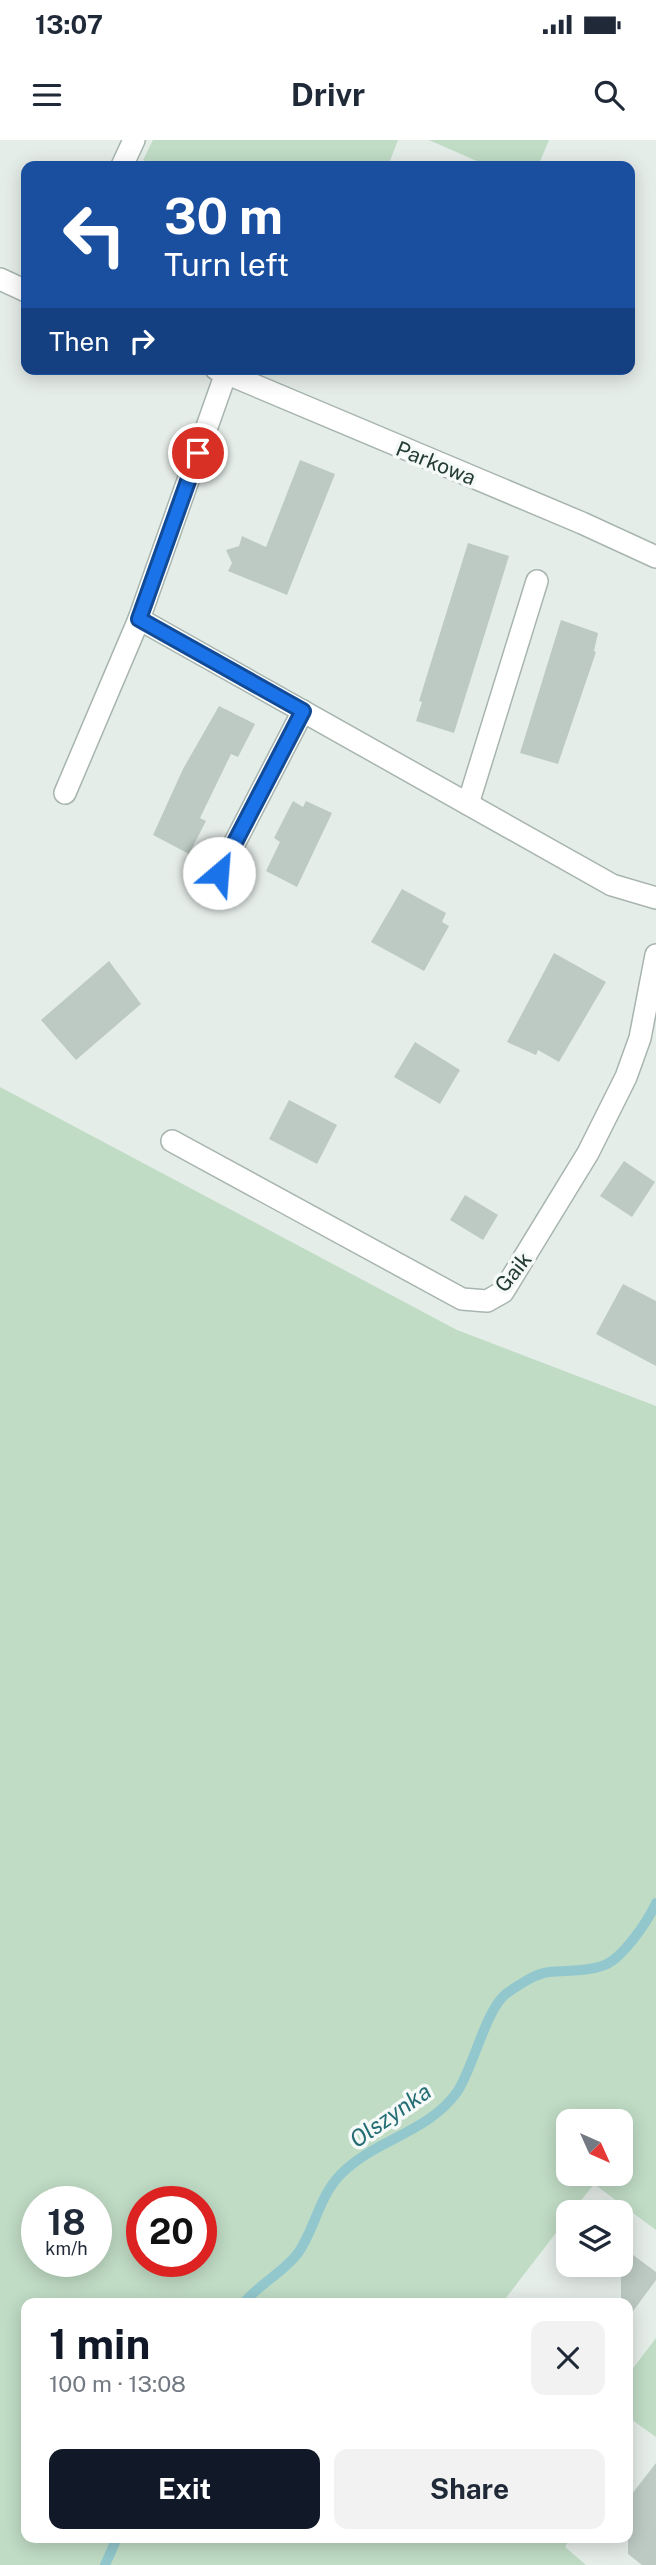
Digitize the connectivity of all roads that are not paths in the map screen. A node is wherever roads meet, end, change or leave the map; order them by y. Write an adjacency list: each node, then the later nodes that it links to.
1 (134, 140): 2 (street)
2 (124, 161)
3 (0, 279): 4 (street)
4 (21, 289)
5 (220, 375): 9 (street)
6 (230, 375): 7 (street, Parkowa)
7 (656, 557)
8 (537, 581): 12 (street)
9 (139, 619): 10 (street); 11 (street)
10 (303, 711): 12 (street); 13 (street)
11 (65, 793)
12 (468, 804): 14 (street)
13 (219, 873)
14 (656, 898)
15 (656, 955): 16 (street, Gaik)
16 (172, 1141)

